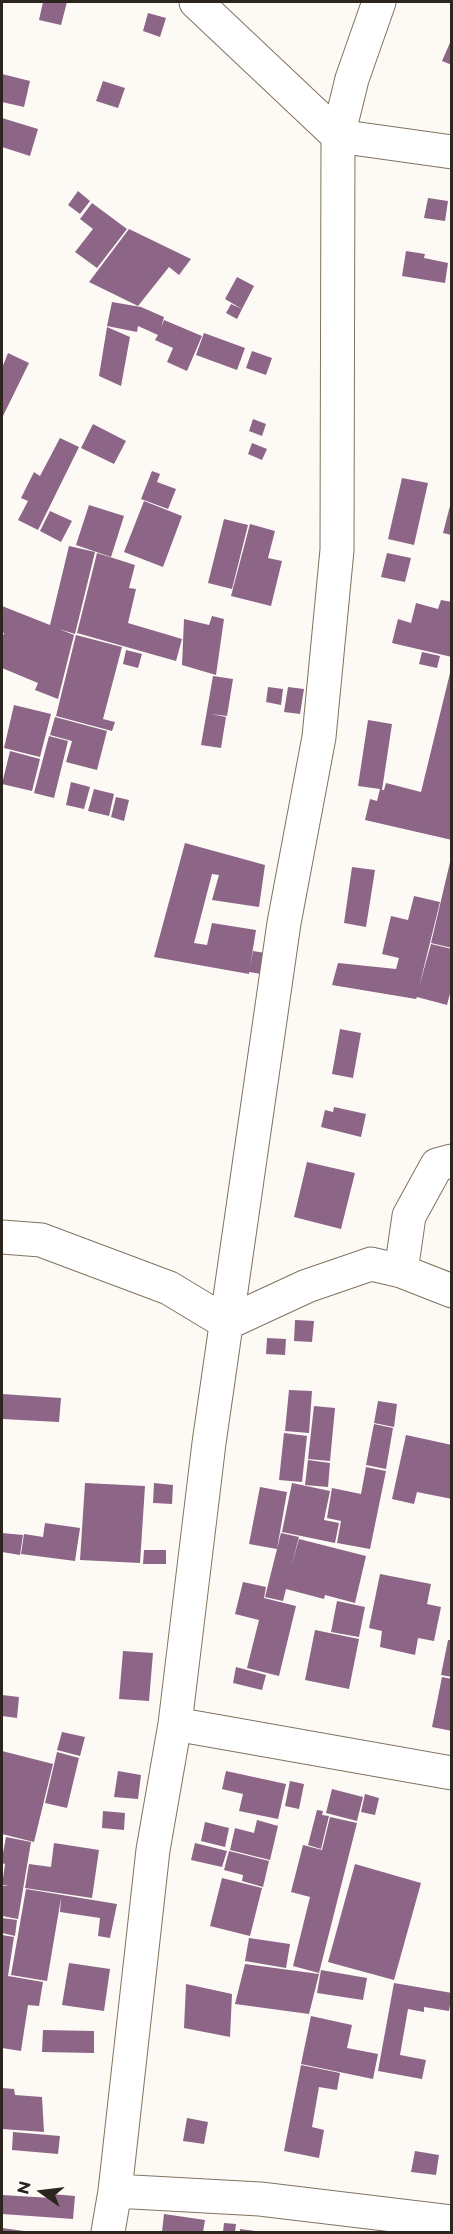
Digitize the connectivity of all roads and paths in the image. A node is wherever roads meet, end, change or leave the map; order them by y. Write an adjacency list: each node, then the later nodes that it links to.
1 (196, 2): 3 (street)
2 (379, 2): 3 (street)
3 (338, 136): 4 (street); 9 (street)
4 (452, 152)
5 (452, 1161): 7 (street)
6 (2, 1237): 9 (street)
7 (401, 1271): 8 (street); 9 (street)
8 (452, 1291)
9 (228, 1323): 10 (street)
10 (175, 1724): 11 (street); 12 (street)
11 (452, 1773)
12 (115, 2191): 13 (street); 14 (street)
13 (452, 2222)
14 (108, 2232)

